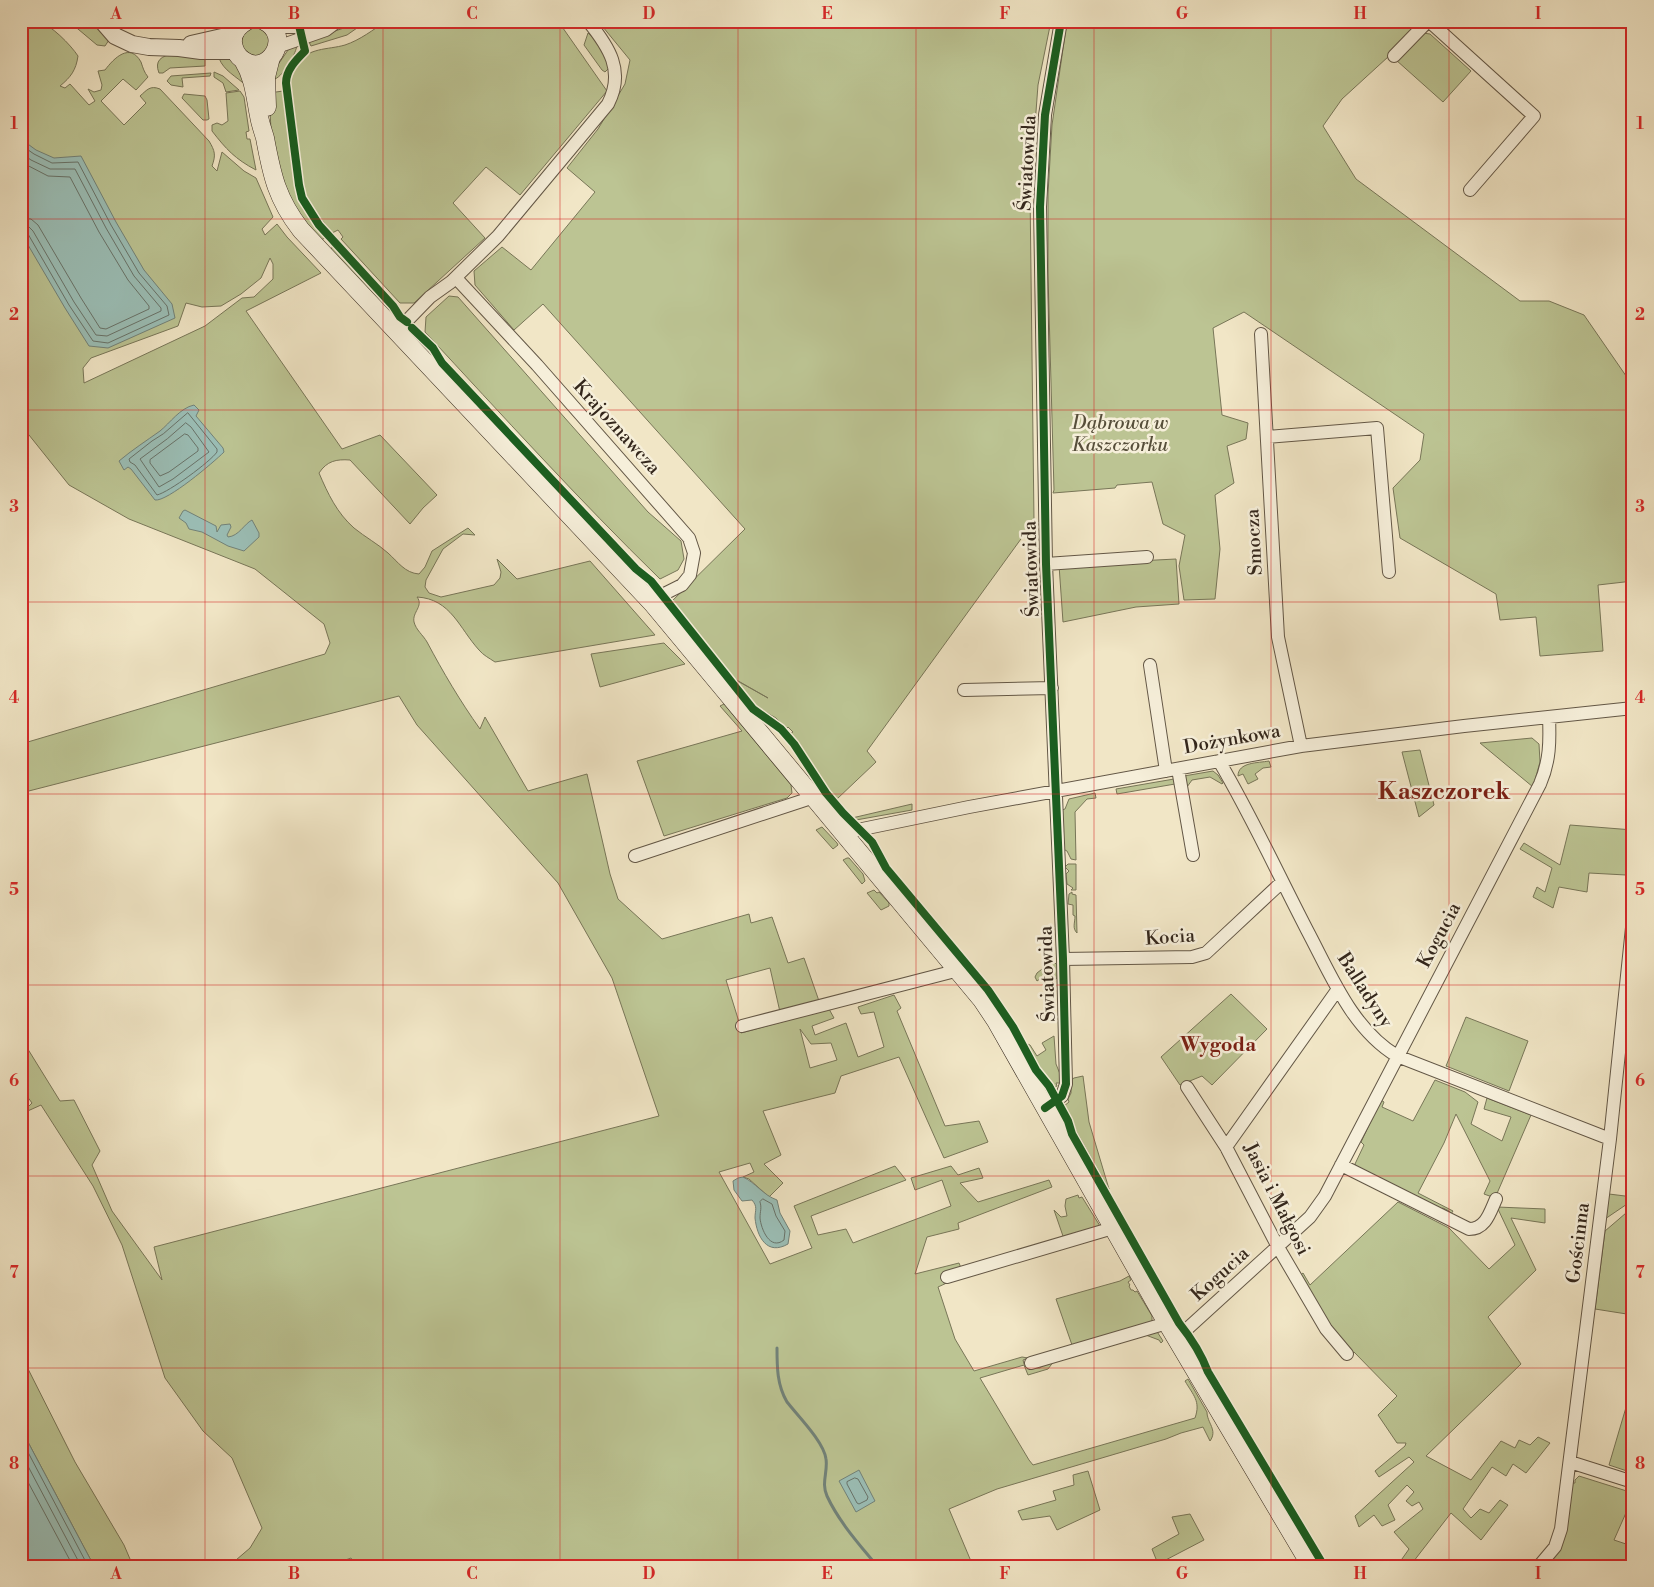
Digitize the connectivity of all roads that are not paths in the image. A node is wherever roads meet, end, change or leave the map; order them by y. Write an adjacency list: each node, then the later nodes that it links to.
1 (102, 21): 8 (street)
2 (324, 21): 7 (street)
3 (338, 21): 9 (street)
4 (588, 21): 13 (street)
5 (1061, 21): 18 (street, Światowida)
6 (1429, 21): 10 (street); 12 (street)
7 (269, 23): 9 (main road)
8 (240, 42): 9 (main road); 11 (main road)
9 (274, 52): 11 (main road)
10 (1394, 56)
11 (265, 137): 14 (main road)
12 (1470, 190)
13 (456, 278): 14 (street); 20 (street, Krajoznawcza)
14 (396, 332): 20 (main road)
15 (1261, 334): 16 (street, Smocza)
16 (1267, 437): 19 (street); 26 (street, Smocza)
17 (1147, 557): 18 (street)
18 (1046, 564): 22 (street, Światowida)
19 (1389, 572)
20 (652, 603): 30 (main road)
21 (1150, 664): 28 (street)
22 (1052, 688): 23 (street); 29 (street, Światowida)
23 (964, 690)
24 (1633, 708): 25 (street, Dożynkowa)
25 (1549, 716): 26 (street, Dożynkowa); 40 (street, Kogucia)
26 (1301, 746): 27 (street, Dożynkowa)
27 (1219, 760): 28 (street, Dożynkowa); 34 (street, Balladyny)
28 (1172, 770): 29 (street, Dożynkowa); 32 (street)
29 (1056, 792): 31 (street, Dożynkowa); 36 (street, Światowida)
30 (814, 797): 31 (main road); 33 (street)
31 (843, 833): 37 (main road)
32 (1193, 855)
33 (635, 856)
34 (1282, 882): 36 (street, Kocia); 38 (street, Balladyny)
35 (1633, 918): 43 (street, Gościnna)
36 (1063, 959): 42 (street, Światowida)
37 (959, 970): 39 (street); 42 (main road)
38 (1338, 989): 40 (street, Balladyny); 44 (street, Jasia i Małgosi)
39 (742, 1026)
40 (1397, 1056): 43 (street, Balladyny); 45 (street, Kogucia)
41 (1187, 1087): 44 (street)
42 (1045, 1108): 47 (main road)
43 (1610, 1139): 54 (street, Gościnna)
44 (1226, 1147): 48 (street, Jasia i Małgosi)
45 (1341, 1165): 46 (street); 48 (street, Kogucia)
46 (1496, 1199)
47 (1113, 1228): 49 (street); 50 (main road)
48 (1278, 1247): 51 (street, Kogucia); 52 (street, Jasia i Małgosi)
49 (947, 1277)
50 (1167, 1322): 51 (main road); 53 (street)
51 (1176, 1339): 56 (main road)
52 (1347, 1354)
53 (1031, 1363)
54 (1570, 1462): 55 (street); 57 (street, Gościnna)
55 (1633, 1482)
56 (1311, 1566)
57 (1539, 1566)

